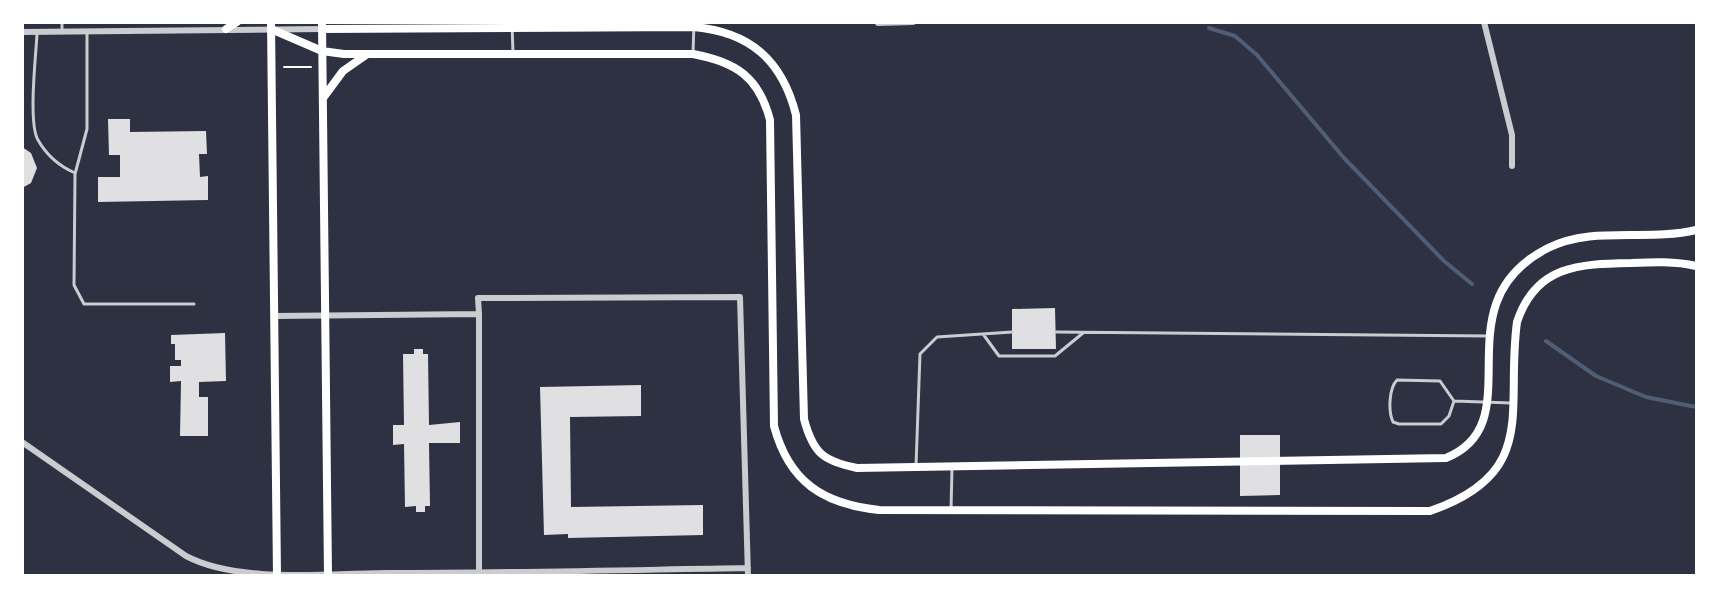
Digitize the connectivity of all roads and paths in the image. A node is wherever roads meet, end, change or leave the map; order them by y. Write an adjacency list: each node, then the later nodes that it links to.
1 (62, 22): 16 (lane)
2 (237, 22): 12 (main road)
3 (360, 22): 11 (main road)
4 (913, 22): 6 (street)
5 (1484, 22): 24 (street)
6 (878, 23)
7 (694, 25): 10 (main road); 20 (lane); 42 (main road)
8 (271, 26): 9 (street); 12 (street); 17 (main road); 30 (main road)
9 (322, 26): 11 (main road); 17 (main road)
10 (512, 26): 11 (main road); 19 (lane)
11 (368, 28)
12 (226, 29): 13 (street)
13 (87, 31): 16 (street); 25 (lane)
14 (22, 32): 15 (street)
15 (37, 32): 16 (street); 25 (lane)
16 (62, 32)
17 (322, 51): 18 (main road); 23 (main road)
18 (369, 54): 19 (main road); 23 (main road)
19 (513, 54): 20 (main road)
20 (693, 54): 43 (main road)
21 (284, 67): 22 (path)
22 (311, 67)
23 (322, 100): 31 (main road)
24 (1512, 166)
25 (75, 174): 28 (lane)
26 (1696, 230): 36 (main road)
27 (1696, 266): 39 (main road)
28 (194, 304)
29 (479, 314): 31 (street); 44 (street); 45 (street)
30 (274, 316): 31 (street); 46 (main road)
31 (326, 316): 47 (main road)
32 (1056, 332): 33 (lane)
33 (1085, 332): 34 (lane); 36 (lane)
34 (982, 333): 35 (lane); 42 (lane)
35 (1012, 333)
36 (1488, 336): 38 (main road)
37 (1455, 401): 37 (lane); 38 (lane)
38 (1487, 402): 39 (lane); 41 (main road)
39 (1516, 403): 43 (main road)
40 (22, 442): 46 (street)
41 (952, 466): 42 (main road); 43 (lane)
42 (916, 467)
43 (951, 510)
44 (748, 568): 49 (street); 50 (street)
45 (479, 573): 48 (street); 49 (street)
46 (277, 574): 47 (street)
47 (329, 574): 48 (street)
48 (374, 574)
49 (514, 574)
50 (748, 576)

